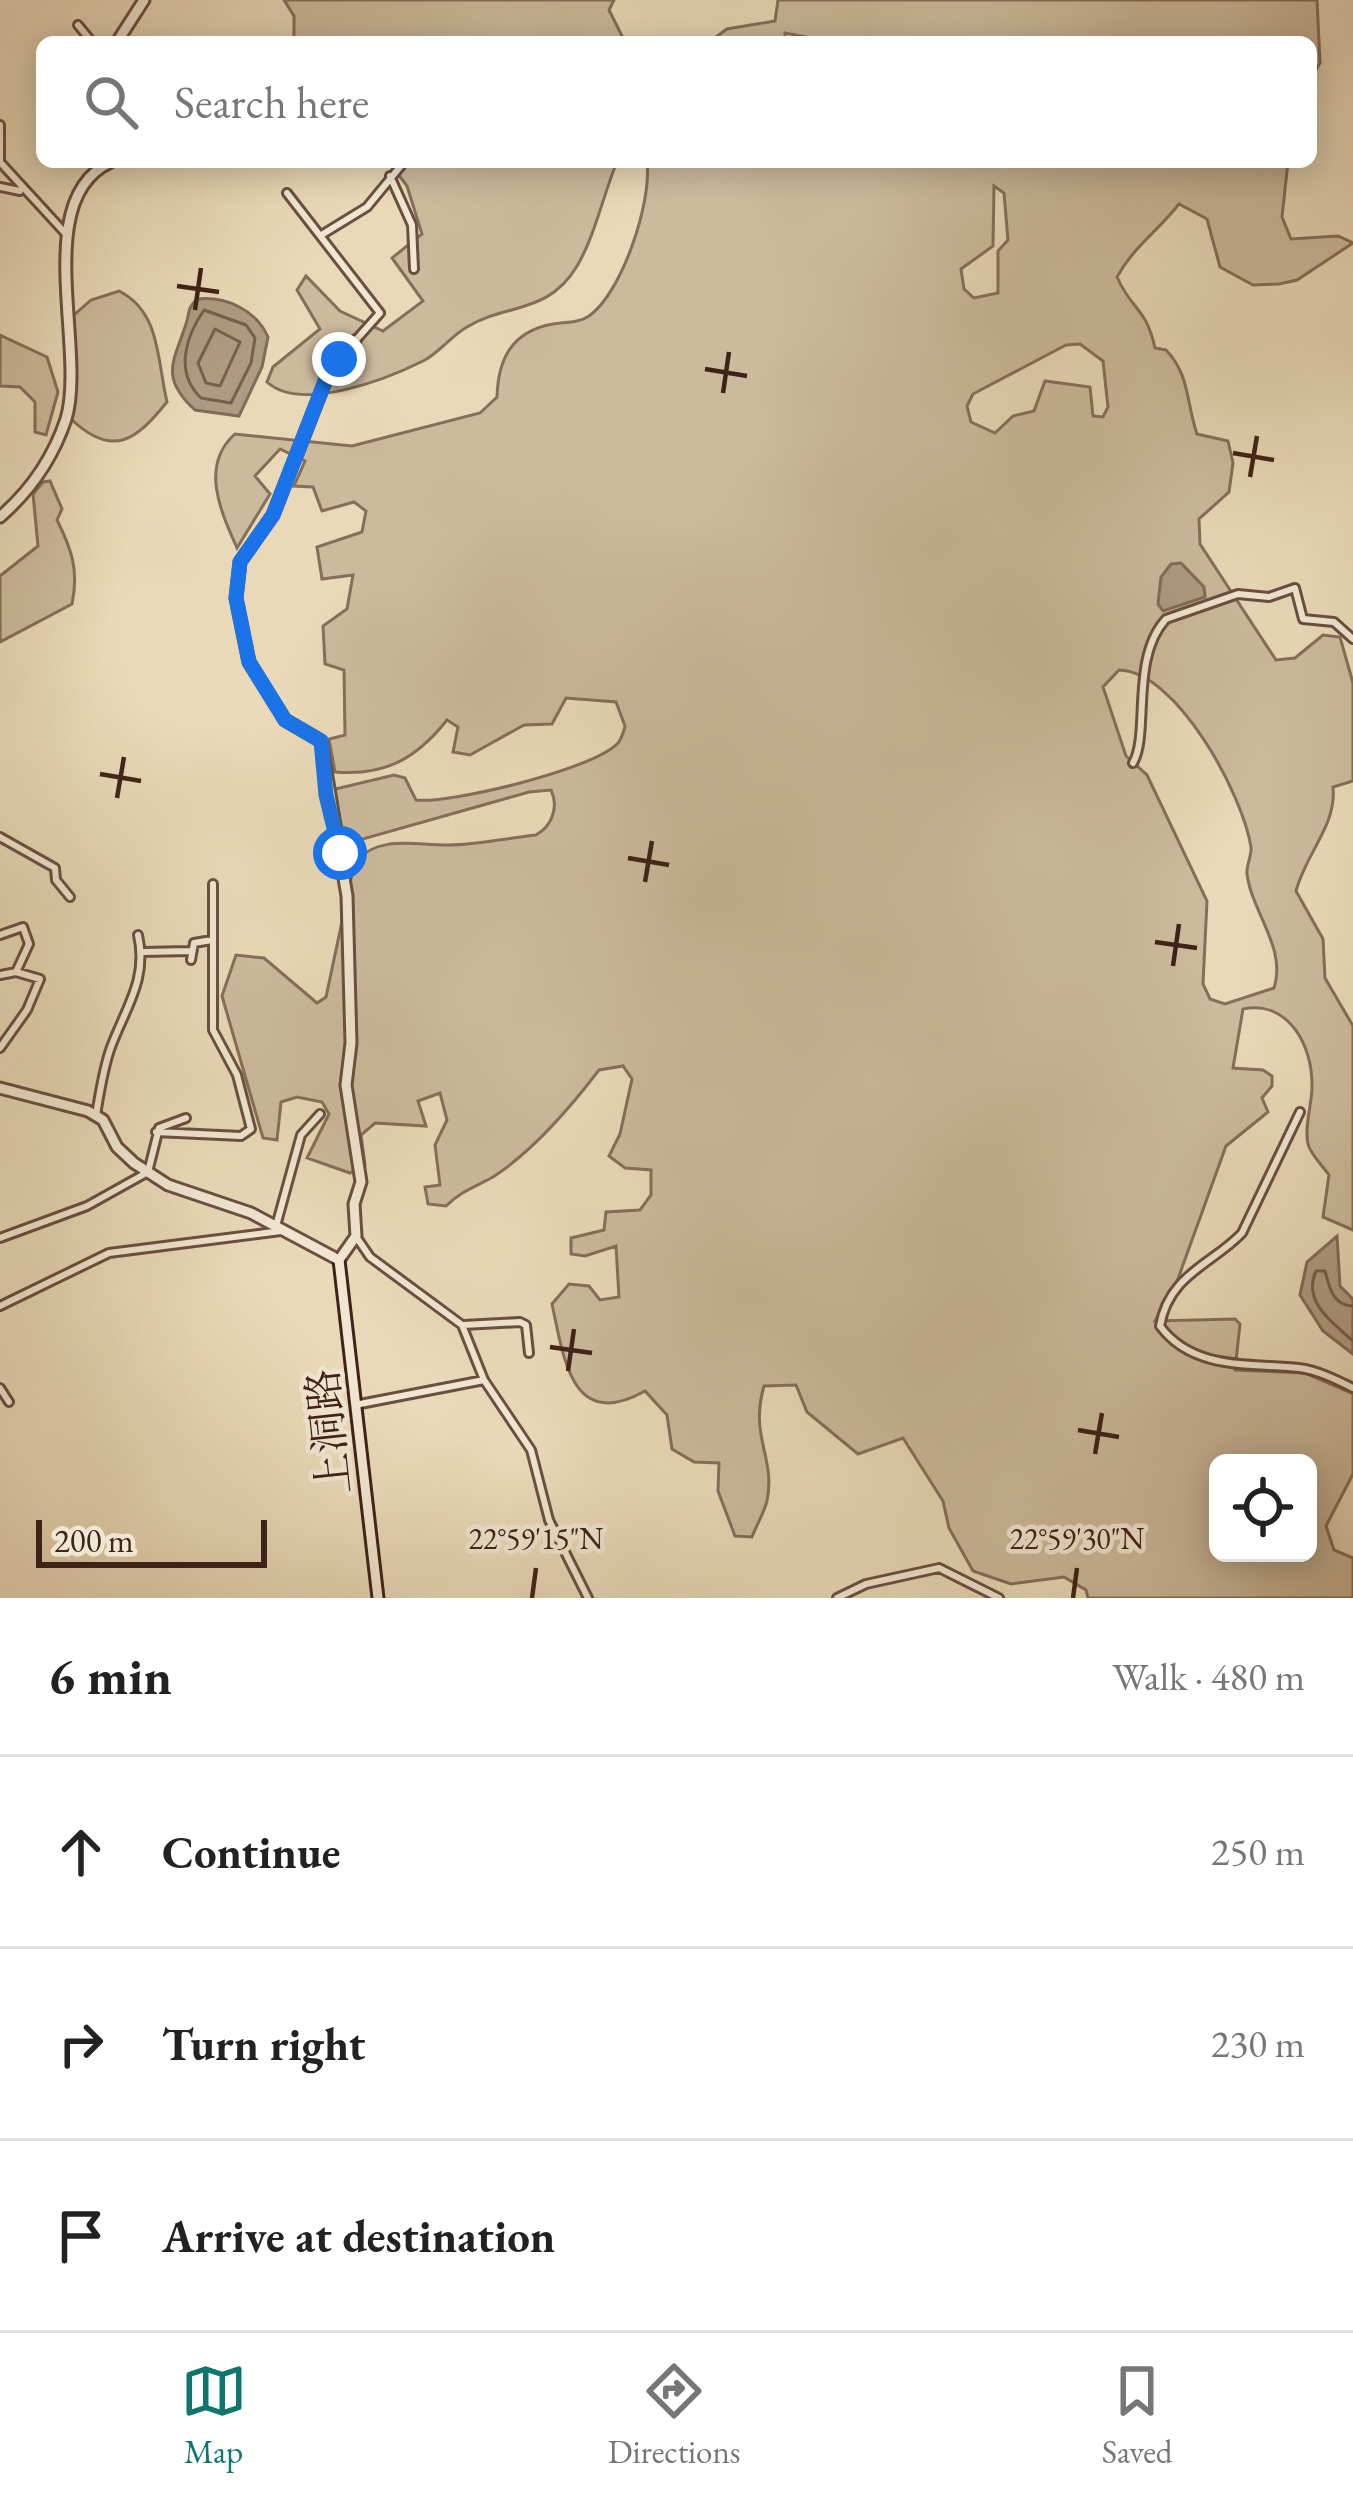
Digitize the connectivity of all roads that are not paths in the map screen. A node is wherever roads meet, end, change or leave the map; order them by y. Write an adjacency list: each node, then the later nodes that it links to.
1 (144, 0): 4 (street)
2 (78, 25): 3 (street)
3 (87, 36)
4 (121, 36)
5 (0, 125): 6 (street)
6 (0, 163): 11 (street)
7 (103, 168): 13 (street)
8 (398, 168): 9 (street)
9 (390, 176): 14 (street); 15 (street)
10 (0, 187): 11 (street)
11 (24, 191): 13 (street)
12 (287, 193): 14 (street)
13 (66, 234): 17 (street)
14 (323, 234): 16 (street)
15 (414, 268)
16 (356, 341): 38 (street)
17 (0, 517)
18 (1353, 639): 19 (street)
19 (1133, 763)
20 (0, 837): 22 (street)
21 (213, 884): 25 (street)
22 (70, 897)
23 (0, 935): 27 (street)
24 (138, 935): 26 (street)
25 (212, 940): 26 (street); 35 (street)
26 (142, 952): 33 (street)
27 (16, 972): 28 (street); 29 (street)
28 (1, 977)
29 (0, 1048)
30 (0, 1088): 33 (street)
31 (1300, 1112): 46 (street)
32 (320, 1114): 37 (street)
33 (96, 1115): 36 (street)
34 (186, 1118): 35 (street)
35 (156, 1132): 36 (street)
36 (148, 1172): 37 (street); 39 (street)
37 (280, 1228): 40 (street); 41 (street)
38 (356, 1236): 40 (street); 42 (street)
39 (0, 1238)
40 (339, 1260): 48 (street, 上洞路)
41 (0, 1306)
42 (461, 1325): 43 (street); 44 (street)
43 (529, 1353)
44 (484, 1380): 48 (street); 50 (street)
45 (0, 1388): 47 (street)
46 (1353, 1388)
47 (9, 1402)
48 (359, 1403): 49 (street, 上洞路)
49 (378, 1598)
50 (588, 1598)
51 (837, 1598): 52 (street)
52 (999, 1598)

